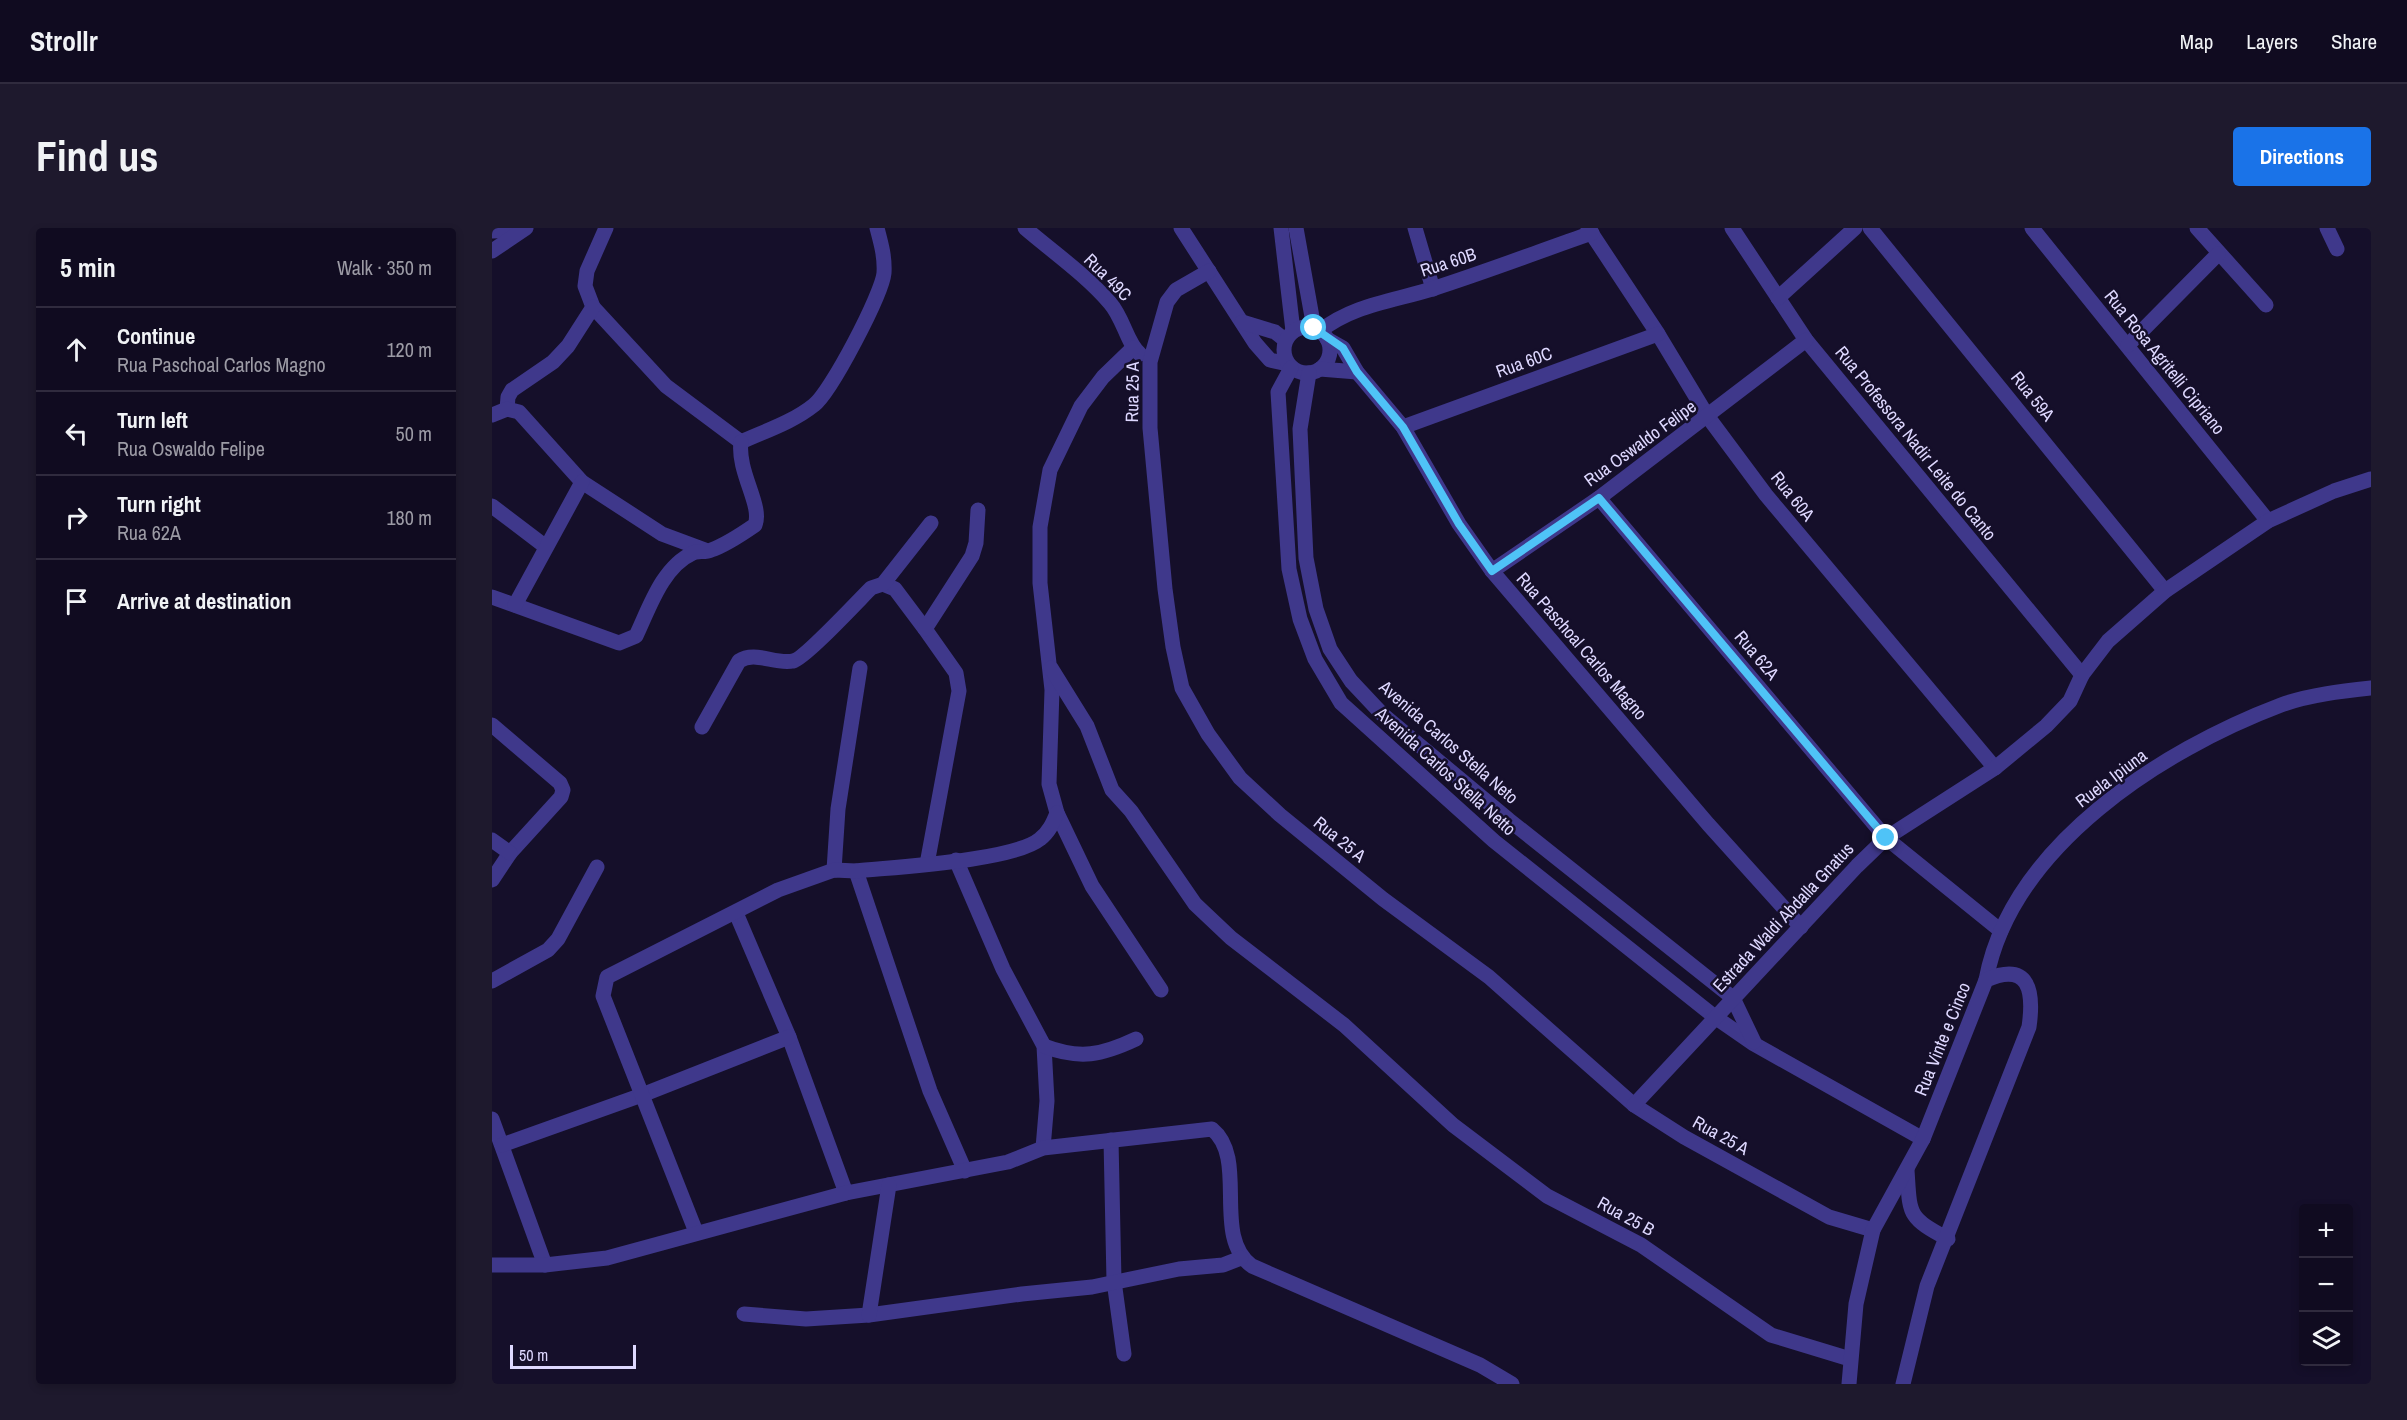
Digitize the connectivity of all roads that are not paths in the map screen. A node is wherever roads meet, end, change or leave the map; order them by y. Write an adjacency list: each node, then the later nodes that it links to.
1 (606, 228): 24 (street)
2 (877, 228): 40 (street)
3 (1025, 228): 31 (street, Rua 49C)
4 (1181, 228): 20 (street)
5 (1281, 228): 28 (street)
6 (1296, 228): 26 (street)
7 (1415, 228): 21 (street)
8 (1732, 228): 22 (street, Rua Professora Nadir Leite do Canto)
9 (1855, 228): 22 (street)
10 (1870, 228): 52 (street, Rua 59A)
11 (2032, 228): 30 (street, Rua Rosa Agritelli Cipriano)
12 (2197, 228): 19 (street)
13 (2327, 228): 17 (street)
14 (524, 229): 15 (street); 18 (street)
15 (492, 231)
16 (1590, 231): 21 (street, Rua 60B); 27 (street, Rua 60A)
17 (2337, 249)
18 (492, 251)
19 (2218, 254): 23 (street); 30 (street)
20 (1209, 271): 25 (street); 32 (street, Rua 25 A)
21 (1433, 289): 26 (street, Rua 60B)
22 (1779, 298): 29 (street, Rua Professora Nadir Leite do Canto)
23 (2266, 305)
24 (593, 307): 36 (street); 40 (street)
25 (1242, 322): 28 (street); 33 (street)
26 (1320, 333): 28 (street); 34 (street); 35 (street, Rua Paschoal Carlos Magno)
27 (1658, 334): 38 (street, Rua 60A); 39 (street, Rua 60C)
28 (1289, 336): 33 (street)
29 (1806, 340): 38 (street, Rua Oswaldo Felipe); 58 (street, Rua Professora Nadir Leite do Canto)
30 (2128, 345): 46 (street, Rua Rosa Agritelli Cipriano)
31 (1133, 348): 32 (street); 57 (street)
32 (1150, 362): 86 (street, Rua 25 A)
33 (1290, 366): 34 (street); 80 (street, Avenida Carlos Stella Netto)
34 (1315, 371): 35 (street); 79 (street, Avenida Carlos Stella Neto)
35 (1357, 372): 39 (street, Rua Paschoal Carlos Magno)
36 (507, 409): 37 (street); 42 (street)
37 (492, 415)
38 (1708, 417): 43 (street, Rua Oswaldo Felipe); 62 (street, Rua 60A)
39 (1403, 427): 50 (street, Rua Paschoal Carlos Magno)
40 (741, 442): 49 (street)
41 (2371, 479): 46 (street, Estrada Waldi Abdalla Gnatus)
42 (582, 482): 48 (street); 49 (street)
43 (1599, 498): 50 (street, Rua Oswaldo Felipe); 64 (street, Rua 62A)
44 (492, 506): 48 (street)
45 (978, 510): 55 (street)
46 (2268, 521): 52 (street, Estrada Waldi Abdalla Gnatus)
47 (931, 523): 51 (street)
48 (546, 547): 54 (street)
49 (708, 552): 54 (street)
50 (1492, 571): 74 (street, Rua Paschoal Carlos Magno)
51 (883, 584): 55 (street); 61 (street)
52 (2165, 591): 58 (street, Estrada Waldi Abdalla Gnatus)
53 (492, 597): 54 (street)
54 (515, 605)
55 (925, 629): 68 (street)
56 (860, 668): 70 (street)
57 (1051, 668): 63 (street); 106 (street, Rua 25 B)
58 (2082, 675): 62 (street, Estrada Waldi Abdalla Gnatus)
59 (2371, 688): 75 (street, Ruela Ipiuna)
60 (492, 725): 66 (street)
61 (702, 727)
62 (1995, 768): 64 (street, Estrada Waldi Abdalla Gnatus)
63 (1057, 813): 67 (street); 78 (street)
64 (1886, 838): 74 (street, Estrada Waldi Abdalla Gnatus); 75 (street, Rua 62A)
65 (492, 840): 66 (street)
66 (510, 853): 72 (street)
67 (956, 860): 68 (street); 84 (street)
68 (927, 864): 71 (street)
69 (597, 867): 77 (street)
70 (834, 870): 71 (street); 73 (street)
71 (856, 871): 93 (street)
72 (492, 880)
73 (736, 913): 81 (street); 85 (street)
74 (1801, 927): 79 (street, Estrada Waldi Abdalla Gnatus)
75 (2001, 931): 76 (street, Ruela Ipiuna)
76 (1986, 980): 88 (street, Rua Vinte e Cinco); 98 (street, Rua Vinte e Cinco)
77 (492, 981)
78 (1161, 990)
79 (1732, 998): 80 (street, Estrada Waldi Abdalla Gnatus); 83 (street, Avenida Carlos Stella Neto)
80 (1715, 1017): 83 (street); 86 (street, Estrada Waldi Abdalla Gnatus)
81 (789, 1037): 85 (street); 95 (street)
82 (1136, 1039): 84 (street)
83 (1754, 1044): 88 (street)
84 (1044, 1046): 91 (street)
85 (642, 1095): 90 (street); 97 (street)
86 (1634, 1105): 96 (street, Rua 25 A)
87 (492, 1119): 90 (street)
88 (1923, 1139): 92 (street, Rua Vinte e Cinco)
89 (1111, 1140): 91 (street); 99 (street); 102 (street)
90 (502, 1145): 101 (street)
91 (1043, 1148): 93 (street)
92 (1907, 1170): 96 (street, Rua Vinte e Cinco); 98 (street)
93 (964, 1171): 94 (street)
94 (889, 1185): 95 (street); 104 (street)
95 (846, 1193): 97 (street)
96 (1873, 1230): 106 (street, Rua Vinte e Cinco)
97 (696, 1232): 101 (street)
98 (1948, 1239): 109 (street, Rua Vinte e Cinco)
99 (1241, 1258): 102 (street); 107 (street)
100 (492, 1265): 101 (street)
101 (545, 1265)
102 (1114, 1281): 104 (street); 105 (street)
103 (744, 1314): 104 (street)
104 (869, 1315)
105 (1124, 1354)
106 (1850, 1359): 108 (street, Rua Vinte e Cinco)
107 (1512, 1384)
108 (1849, 1384)
109 (1903, 1384)

